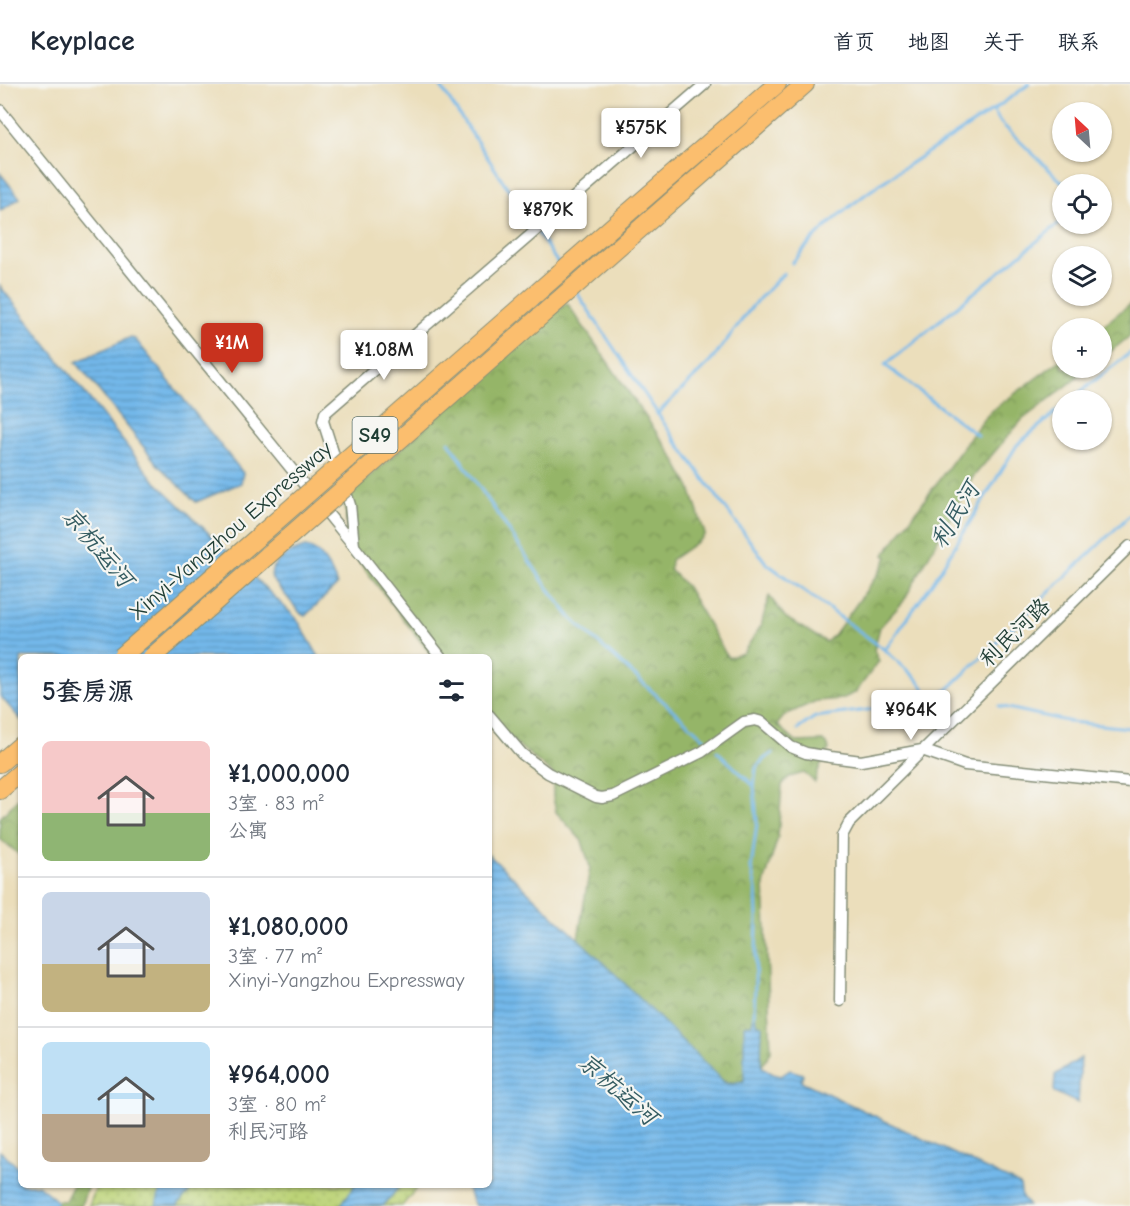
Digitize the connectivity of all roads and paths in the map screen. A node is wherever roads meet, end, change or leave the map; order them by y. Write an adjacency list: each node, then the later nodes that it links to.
1 (705, 84): 5 (street)
2 (777, 84): 7 (highway, Xinyi-Yangzhou Expressway / S49, bridge)
3 (805, 84): 8 (highway, Xinyi-Yangzhou Expressway / S49, bridge)
4 (0, 110): 5 (street)
5 (354, 546): 9 (street)
6 (1130, 546): 12 (street, 利民河路)
7 (124, 654)
8 (155, 654)
9 (439, 654)
10 (492, 719): 12 (street)
11 (18, 748): 13 (highway)
12 (922, 750): 15 (street); 17 (street, 利民河路)
13 (0, 763)
14 (18, 775): 16 (highway)
15 (1130, 782)
16 (0, 790)
17 (840, 1001)

